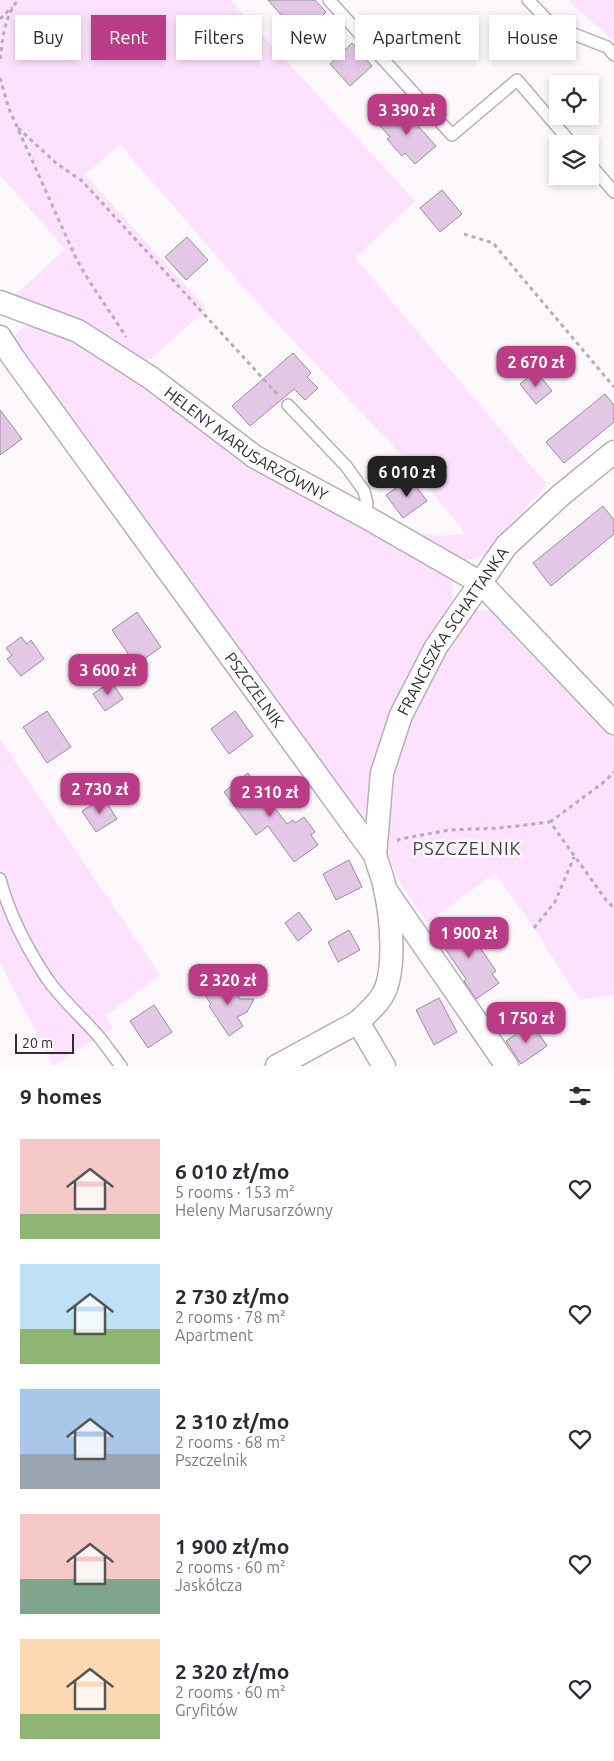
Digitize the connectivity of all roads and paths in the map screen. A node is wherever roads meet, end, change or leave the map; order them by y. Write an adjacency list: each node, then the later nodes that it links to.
1 (18, 0): 4 (path)
2 (329, 0): 10 (lane)
3 (528, 0): 6 (lane)
4 (14, 6): 5 (path); 7 (path)
5 (0, 19)
6 (614, 55)
7 (0, 59)
8 (0, 78): 9 (path)
9 (18, 128): 16 (path); 18 (path)
10 (564, 135)
11 (599, 174): 12 (lane)
12 (614, 192)
13 (464, 234): 17 (path)
14 (0, 302): 20 (street, HELENY MARUSARZÓWNY)
15 (0, 337): 25 (street, PSZCZELNIK)
16 (131, 345)
17 (614, 387)
18 (288, 405): 20 (lane)
19 (614, 452): 21 (street, FRANCISZKA SCHATTANKA)
20 (366, 517): 21 (street, HELENY MARUSARZÓWNY)
21 (481, 583): 22 (street, HELENY MARUSARZÓWNY); 25 (street, FRANCISZKA SCHATTANKA)
22 (614, 723)
23 (614, 772): 24 (path)
24 (550, 822): 25 (path); 26 (path)
25 (375, 855): 28 (street, PSZCZELNIK)
26 (575, 856): 29 (path); 30 (path)
27 (0, 879): 32 (lane)
28 (385, 889): 31 (street, PSZCZELNIK); 35 (street)
29 (614, 908)
30 (534, 928)
31 (358, 1022): 33 (street, PSZCZELNIK); 34 (street)
32 (121, 1066)
33 (277, 1066)
34 (384, 1066)
35 (507, 1066)

